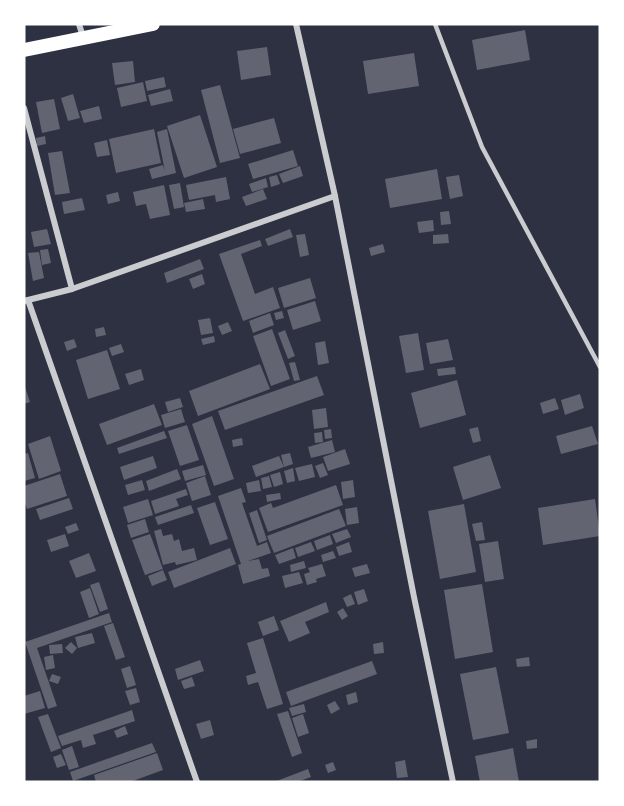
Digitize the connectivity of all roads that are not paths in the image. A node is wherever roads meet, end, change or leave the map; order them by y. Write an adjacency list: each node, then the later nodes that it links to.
1 (79, 24): 5 (street)
2 (153, 24): 5 (main road)
3 (296, 24): 8 (street)
4 (435, 24): 11 (lane)
5 (84, 38): 6 (main road)
6 (24, 50)
7 (24, 108): 9 (street)
8 (335, 196): 9 (street); 13 (street)
9 (72, 289): 10 (street)
10 (26, 301): 12 (street)
11 (600, 367)
12 (197, 782)
13 (453, 782)

